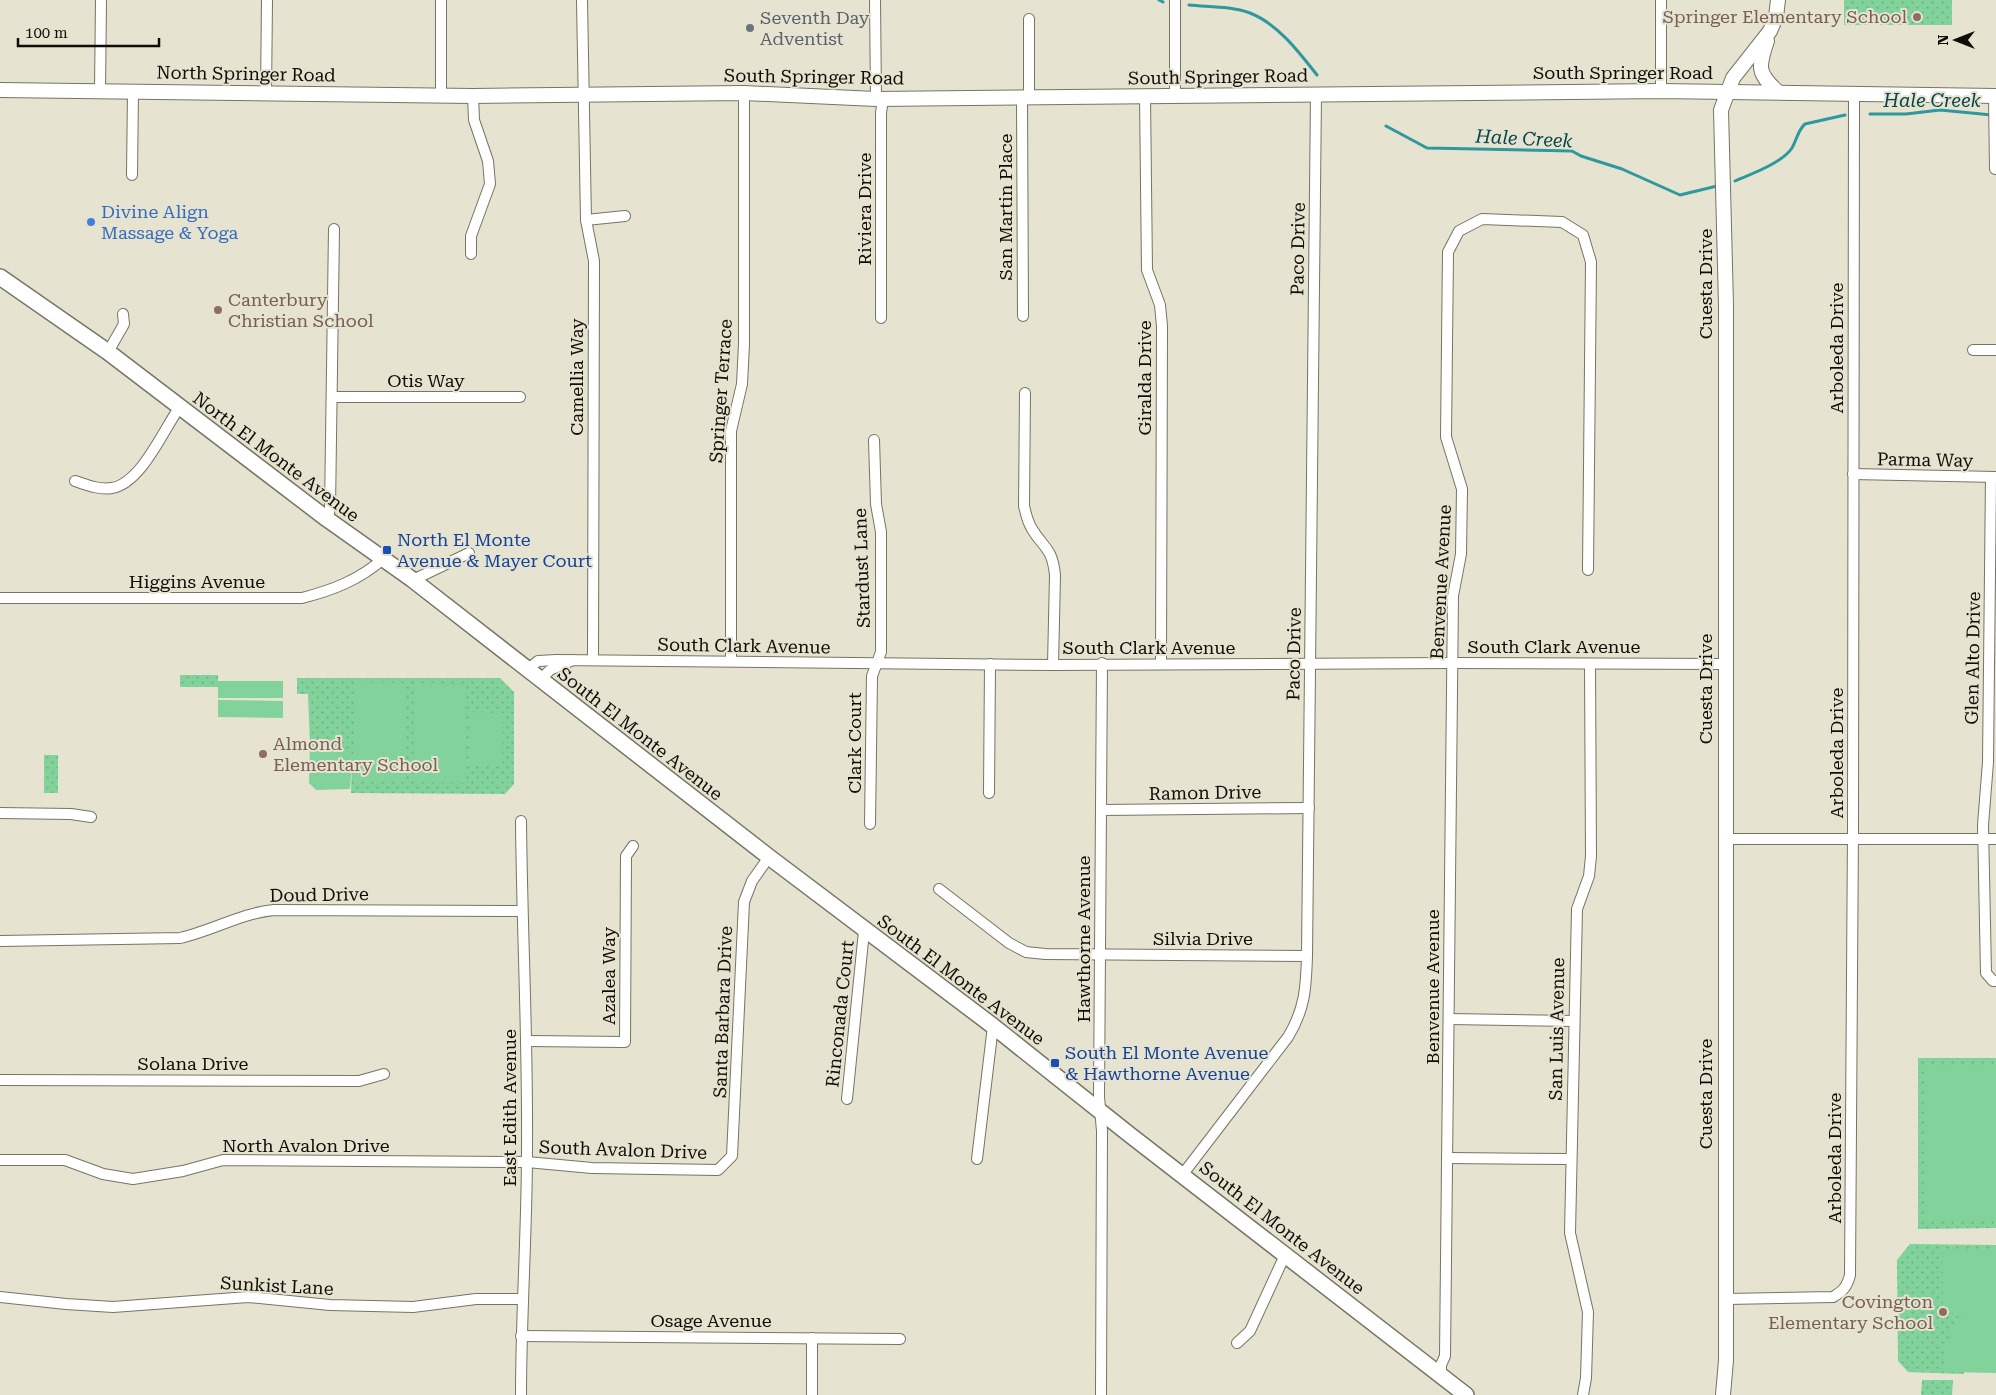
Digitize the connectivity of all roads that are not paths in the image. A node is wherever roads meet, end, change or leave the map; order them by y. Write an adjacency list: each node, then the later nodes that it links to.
1 (101, 0): 12 (street)
2 (267, 0): 18 (street)
3 (440, 0): 22 (street)
4 (582, 0): 20 (street, Camellia Way)
5 (875, 0): 28 (street, Riviera Drive)
6 (1175, 0): 25 (street)
7 (1661, 0): 14 (street)
8 (1778, 0): 10 (street, Cuesta Drive)
9 (1029, 18): 27 (street, San Martin Place)
10 (1770, 31): 15 (street, Cuesta Drive); 16 (street)
11 (0, 90): 12 (street, North Springer Road)
12 (100, 91): 13 (street, North Springer Road)
13 (133, 91): 18 (street, North Springer Road); 30 (street)
14 (1661, 91): 15 (street, South Springer Road); 19 (street, South Springer Road)
15 (1727, 92): 16 (street, South Springer Road); 66 (street, Cuesta Drive)
16 (1778, 92): 21 (street, South Springer Road)
17 (744, 93): 20 (street, South Springer Road); 28 (street, South Springer Road); 58 (street, Springer Terrace)
18 (266, 94): 22 (street, North Springer Road)
19 (1316, 94): 25 (street, South Springer Road); 64 (street, Paco Drive)
20 (583, 95): 23 (street, South Springer Road); 32 (street, Camellia Way)
21 (1854, 95): 26 (street, South Springer Road); 47 (street, Arboleda Drive)
22 (441, 96): 23 (street, South Springer Road)
23 (474, 96): 34 (street)
24 (1145, 96): 25 (street, South Springer Road); 27 (street, South Springer Road); 61 (street, Giralda Drive)
25 (1175, 96)
26 (1995, 96): 29 (street)
27 (1026, 98): 28 (street, South Springer Road); 37 (street, San Martin Place)
28 (880, 99): 38 (street, Riviera Drive)
29 (1995, 169)
30 (132, 175)
31 (625, 216): 32 (street)
32 (586, 220): 57 (street, Camellia Way)
33 (334, 229): 43 (street)
34 (472, 254)
35 (0, 277): 41 (main road, North El Monte Avenue)
36 (124, 314): 41 (street)
37 (1023, 316)
38 (881, 318)
39 (1974, 350): 40 (street)
40 (1996, 350)
41 (108, 352): 45 (main road, North El Monte Avenue)
42 (1025, 393): 67 (street)
43 (332, 397): 44 (street, Otis Way); 50 (street)
44 (520, 397)
45 (179, 408): 49 (street); 50 (main road, North El Monte Avenue)
46 (874, 440): 62 (street, Stardust Lane)
47 (1853, 474): 48 (street, Parma Way); 78 (street, Arboleda Drive)
48 (1994, 477): 79 (street, Glen Alto Drive)
49 (74, 481)
50 (327, 519): 52 (main road, North El Monte Avenue)
51 (469, 553): 54 (street)
52 (384, 559): 54 (main road, North El Monte Avenue); 55 (street, Higgins Avenue)
53 (1588, 570): 59 (street, Benvenue Avenue)
54 (412, 580): 68 (main road, North El Monte Avenue)
55 (0, 598)
56 (573, 660): 57 (street, South Clark Avenue); 68 (street, South Clark Avenue); 69 (street, South Clark Avenue)
57 (593, 660): 58 (street, South Clark Avenue)
58 (730, 661): 62 (street, South Clark Avenue)
59 (1452, 662): 64 (street, South Clark Avenue); 65 (street, South Clark Avenue); 90 (street, Benvenue Avenue)
60 (1102, 663): 61 (street, South Clark Avenue); 67 (street, South Clark Avenue); 72 (street, Hawthorne Avenue)
61 (1161, 663): 64 (street, South Clark Avenue)
62 (877, 664): 63 (street, South Clark Avenue); 76 (street, Clark Court)
63 (990, 664): 67 (street, South Clark Avenue); 70 (street)
64 (1310, 664): 71 (street, Paco Drive)
65 (1590, 664): 66 (street, South Clark Avenue); 91 (street, San Luis Avenue)
66 (1725, 664): 77 (street, Cuesta Drive)
67 (1053, 665)
68 (527, 670): 69 (main road, South El Monte Avenue)
69 (540, 680): 82 (main road, South El Monte Avenue)
70 (989, 793)
71 (1309, 808): 72 (street, Ramon Drive); 88 (street, Paco Drive)
72 (1101, 810): 87 (street, Hawthorne Avenue)
73 (0, 813): 74 (street)
74 (91, 817)
75 (521, 821): 84 (street, East Edith Avenue)
76 (870, 824)
77 (1725, 839): 78 (street); 108 (street, Cuesta Drive)
78 (1853, 839): 79 (street); 108 (street, Arboleda Drive)
79 (1983, 839): 80 (street); 89 (street, Glen Alto Drive)
80 (1996, 839)
81 (633, 846): 93 (street, Azalea Way)
82 (768, 857): 85 (main road, South El Monte Avenue); 103 (street, Santa Barbara Drive)
83 (939, 890): 87 (street, Silvia Drive)
84 (522, 911): 86 (street, Doud Drive); 93 (street, East Edith Avenue)
85 (864, 931): 92 (main road, South El Monte Avenue); 96 (street, Rinconada Court)
86 (0, 940)
87 (1100, 955): 88 (street, Silvia Drive); 97 (street, Hawthorne Avenue)
88 (1307, 956): 104 (street, Paco Drive)
89 (1996, 981)
90 (1449, 1019): 91 (street); 98 (street, Benvenue Avenue)
91 (1574, 1021): 100 (street, San Luis Avenue)
92 (993, 1026): 97 (main road, South El Monte Avenue); 99 (street)
93 (527, 1041): 102 (street, East Edith Avenue)
94 (384, 1074): 95 (street, Solana Drive)
95 (0, 1080)
96 (847, 1100)
97 (1101, 1111): 104 (main road, South El Monte Avenue); 116 (street, Hawthorne Avenue)
98 (1448, 1158): 100 (street); 113 (street, Benvenue Avenue)
99 (977, 1159)
100 (1570, 1159): 118 (street, San Luis Avenue)
101 (0, 1160): 102 (street, North Avalon Drive)
102 (527, 1162): 103 (street, South Avalon Drive); 107 (street, East Edith Avenue)
103 (718, 1170)
104 (1183, 1174): 105 (main road, South El Monte Avenue)
105 (1285, 1255): 112 (street); 113 (main road, South El Monte Avenue)
106 (0, 1297): 107 (street, Sunkist Lane)
107 (522, 1299): 109 (street, East Edith Avenue)
108 (1726, 1299): 119 (street, Cuesta Drive)
109 (521, 1336): 110 (street, Osage Avenue); 114 (street, East Edith Avenue)
110 (812, 1338): 111 (street, Osage Avenue); 115 (street)
111 (900, 1339)
112 (1237, 1343)
113 (1441, 1376): 117 (main road, South El Monte Avenue)
114 (521, 1395)
115 (812, 1395)
116 (1101, 1395)
117 (1466, 1395)
118 (1582, 1395)
119 (1723, 1395)

